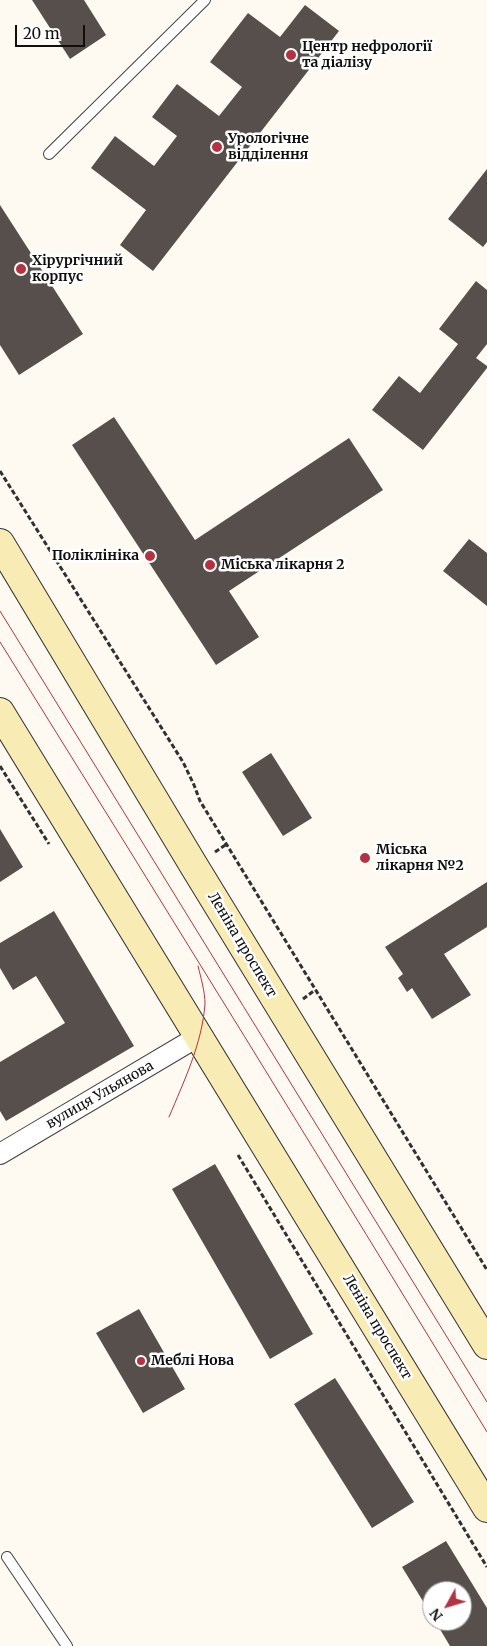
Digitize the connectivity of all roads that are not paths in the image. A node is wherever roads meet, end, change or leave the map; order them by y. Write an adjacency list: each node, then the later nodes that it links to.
1 (205, 0): 2 (lane)
2 (50, 154)
3 (0, 543): 7 (main road, Леніна проспект)
4 (0, 712): 5 (main road, Леніна проспект)
5 (199, 1036): 6 (street, вулиця Ульянова); 8 (main road, Леніна проспект)
6 (0, 1154)
7 (487, 1345)
8 (487, 1508)
9 (7, 1557): 10 (lane)
10 (67, 1646)

